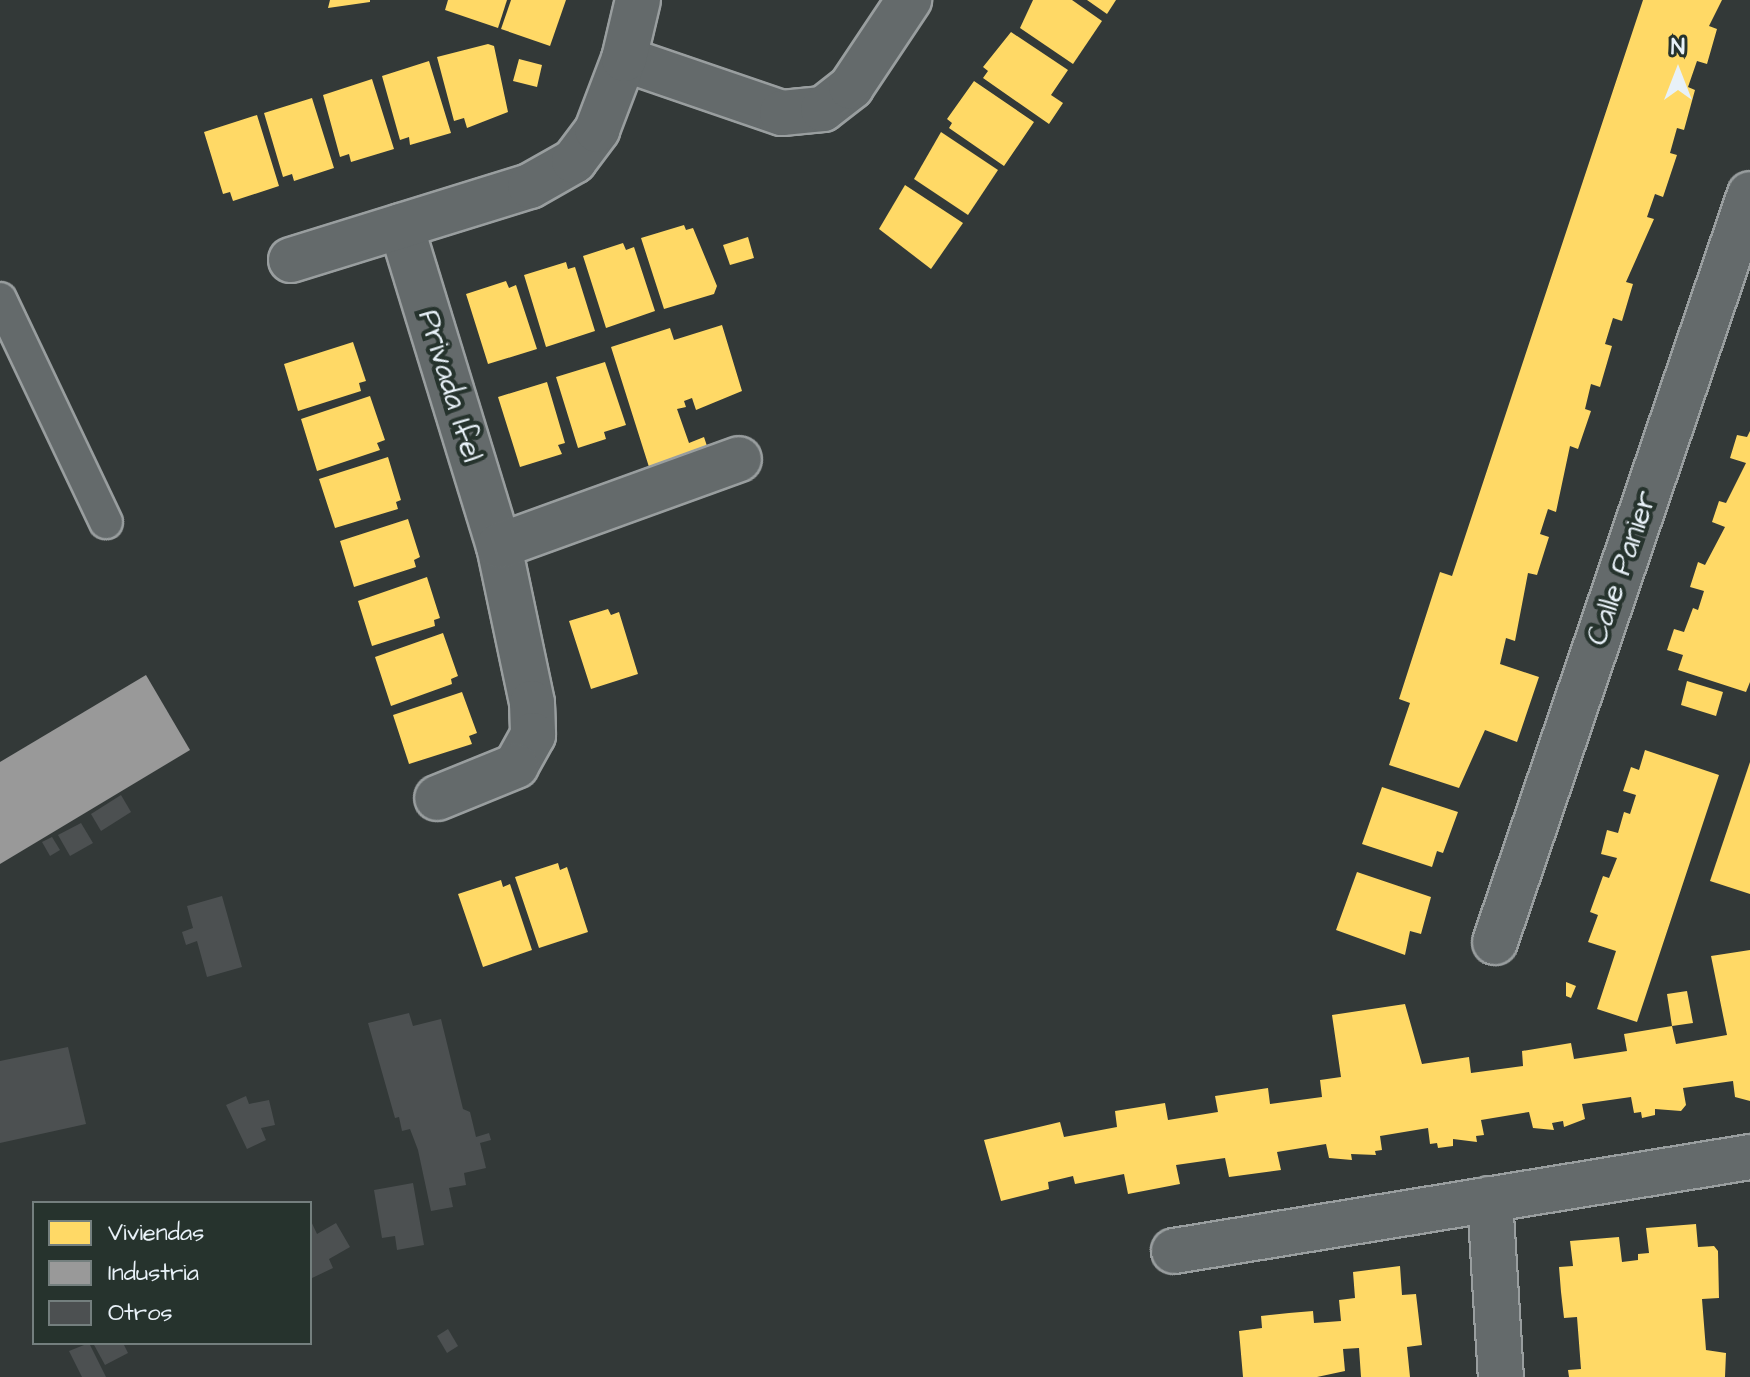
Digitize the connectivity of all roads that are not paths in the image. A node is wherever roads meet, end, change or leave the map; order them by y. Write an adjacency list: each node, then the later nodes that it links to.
1 (638, 0): 3 (street)
2 (909, 0): 3 (street)
3 (624, 59): 5 (street)
4 (1750, 194): 12 (street, Calle Panier)
5 (401, 226): 6 (street); 10 (street, Privada Ifel)
6 (291, 260)
7 (0, 299): 9 (lane)
8 (739, 459): 10 (street)
9 (106, 522)
10 (499, 546): 11 (street, Privada Ifel)
11 (437, 798)
12 (1495, 942)
13 (1750, 1157): 14 (street)
14 (1490, 1199): 15 (street); 16 (street)
15 (1174, 1251)
16 (1501, 1377)

